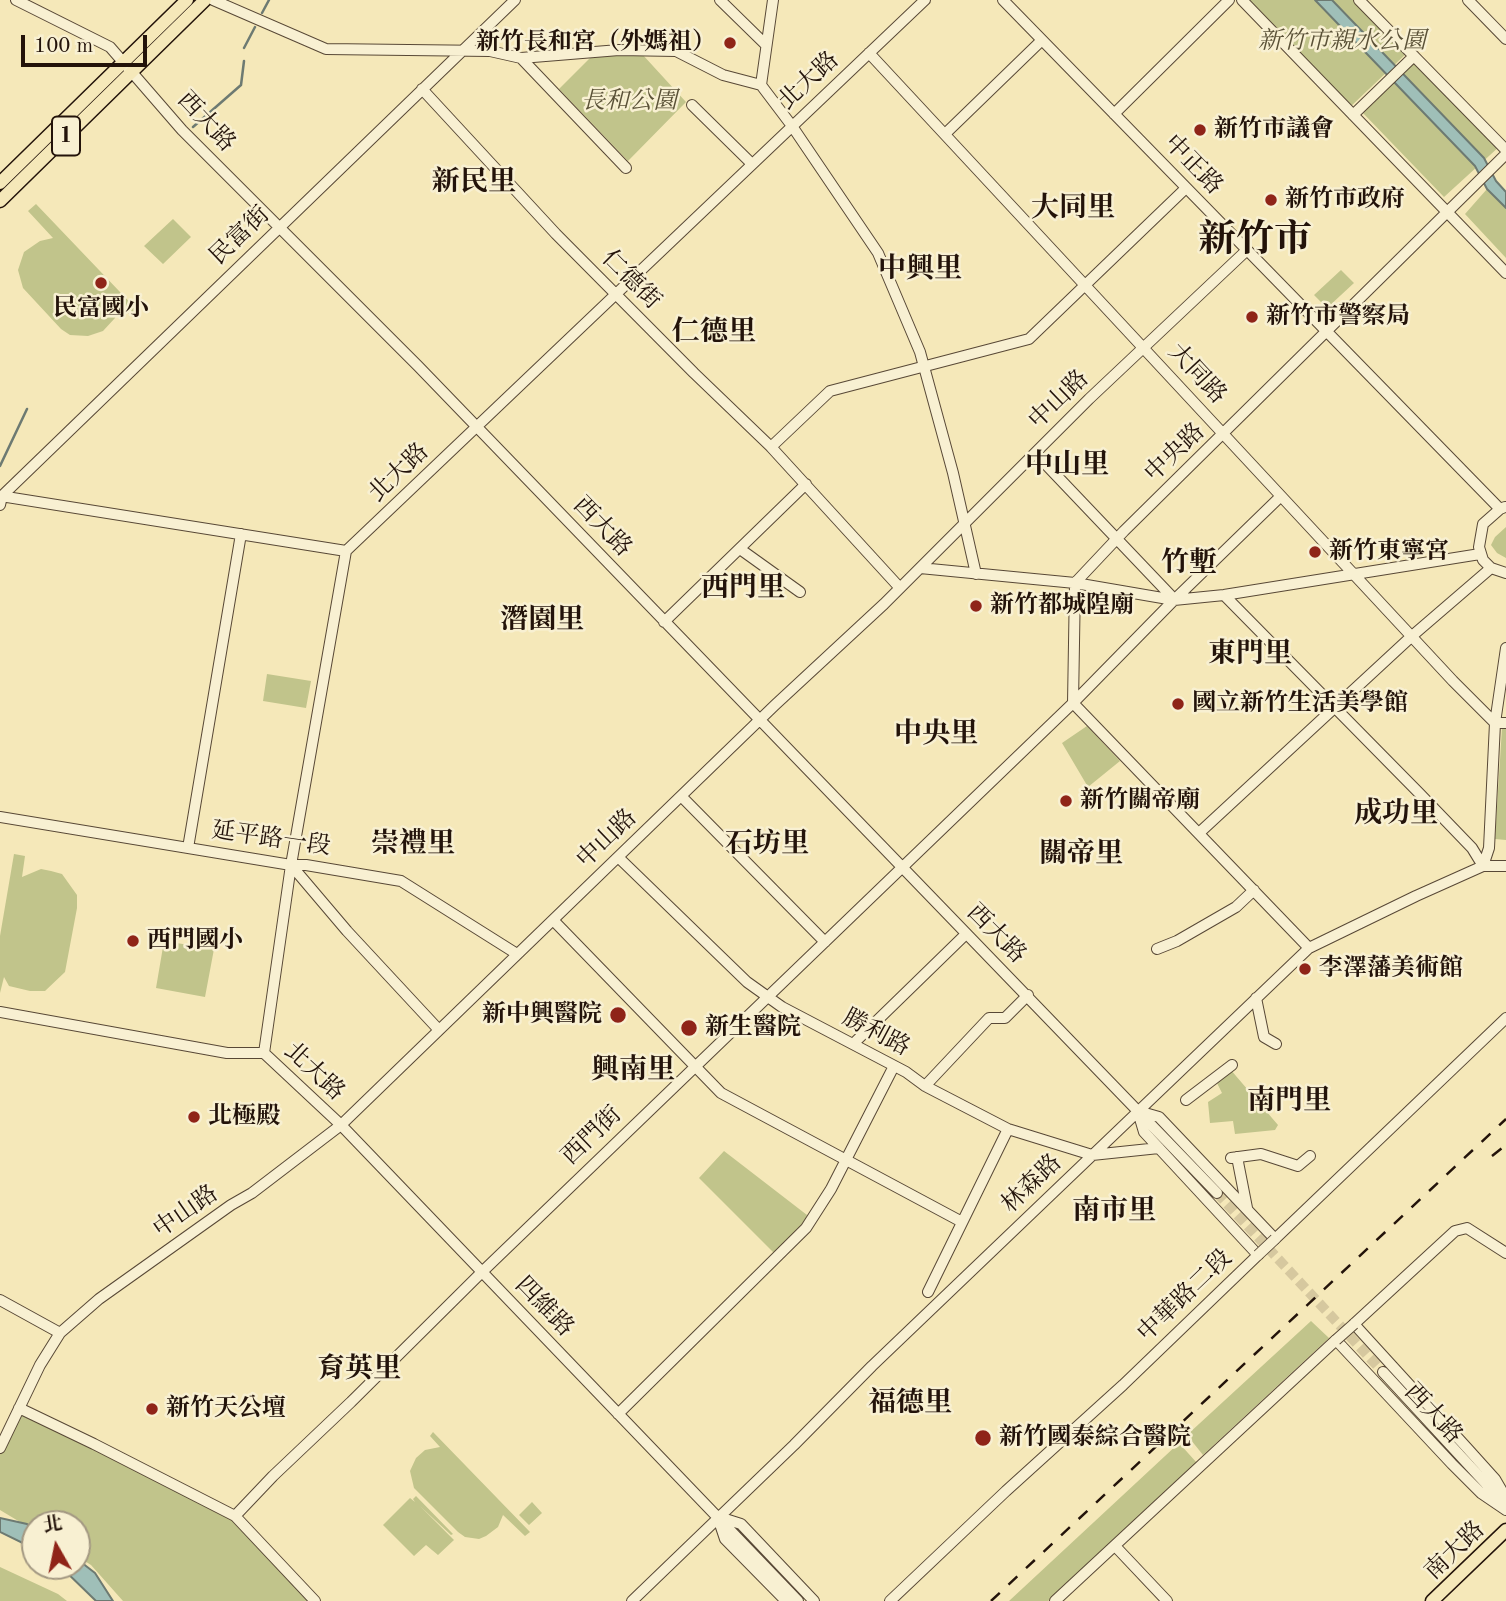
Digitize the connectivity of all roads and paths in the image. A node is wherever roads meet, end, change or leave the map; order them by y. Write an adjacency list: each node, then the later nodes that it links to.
1 (16, 0): 21 (street, 西大路)
2 (187, 0): 21 (main road, 1)
3 (205, 0): 21 (main road, 1)
4 (213, 0): 17 (street)
5 (515, 0): 17 (street, 民富街)
6 (720, 0): 16 (street)
7 (773, 0): 16 (street)
8 (925, 0): 18 (street, 北大路)
9 (1003, 0): 15 (street, 中正路)
10 (1229, 0): 25 (street)
11 (1242, 0): 26 (street)
12 (1359, 0): 19 (street)
13 (1468, 0): 14 (street)
14 (1506, 39)
15 (1042, 40): 25 (street, 中正路); 28 (street)
16 (765, 44): 22 (street)
17 (462, 51): 20 (street); 23 (street, 民富街)
18 (869, 53): 27 (street, 北大路); 28 (street, 大同路)
19 (1414, 56): 26 (street); 29 (street)
20 (521, 58): 22 (street); 31 (street)
21 (127, 65): 32 (main road, 1); 34 (main road, 1); 36 (street, 西大路)
22 (761, 85): 27 (street)
23 (422, 89): 36 (street, 民富街); 40 (street, 仁德街)
24 (692, 104): 30 (street)
25 (1114, 114): 33 (street, 中正路)
26 (1353, 115): 35 (street)
27 (792, 126): 30 (street, 北大路); 43 (street)
28 (945, 134): 39 (street, 大同路)
29 (1506, 152): 35 (street, 中央路)
30 (751, 163): 40 (street, 北大路)
31 (626, 168)
32 (0, 183)
33 (1186, 188): 37 (street, 中正路); 39 (street)
34 (0, 201)
35 (1448, 212): 38 (street); 41 (street, 中央路)
36 (279, 228): 44 (street, 西大路); 50 (street, 民富街)
37 (1247, 250): 41 (street, 中正路); 42 (street, 中山路)
38 (1506, 274)
39 (1086, 285): 42 (street, 大同路); 43 (street)
40 (615, 294): 44 (street, 北大路); 46 (street, 仁德街)
41 (1325, 331): 45 (street, 中央路); 51 (street, 中正路)
42 (1144, 348): 45 (street, 大同路); 47 (street, 中山路)
43 (924, 368): 46 (street); 52 (street)
44 (476, 427): 56 (street, 北大路); 68 (street, 西大路)
45 (1225, 434): 49 (street, 大同路); 54 (street, 中央路)
46 (771, 447): 48 (street, 仁德街)
47 (1035, 453): 52 (street, 中山路); 54 (street)
48 (806, 484): 55 (street); 64 (street, 仁德街)
49 (1280, 497): 60 (street, 大同路); 67 (street, 西門街)
50 (1, 499): 53 (street)
51 (1503, 508): 57 (street)
52 (965, 524): 58 (street, 中山路); 62 (street)
53 (241, 534): 56 (street); 78 (street)
54 (1116, 540): 63 (street, 中央路); 67 (street)
55 (740, 549): 65 (street); 68 (street)
56 (346, 551): 80 (street, 北大路)
57 (1480, 554): 59 (street); 60 (street)
58 (920, 568): 62 (street); 64 (street, 中山路)
59 (1491, 568): 61 (street); 69 (street)
60 (1351, 573): 66 (street); 69 (street, 大同路)
61 (1506, 573)
62 (976, 574): 63 (street)
63 (1076, 583): 67 (street); 71 (street)
64 (900, 588): 73 (street, 中山路)
65 (800, 592)
66 (1224, 595): 67 (street); 72 (street)
67 (1174, 600): 71 (street, 西門街)
68 (664, 622): 73 (street, 西大路)
69 (1412, 636): 72 (street); 74 (street, 大同路)
70 (1506, 648): 74 (street)
71 (1073, 703): 77 (street); 81 (street, 西門街)
72 (1336, 708): 77 (street); 82 (street)
73 (759, 720): 75 (street, 中山路); 81 (street, 西大路)
74 (1501, 723): 82 (street)
75 (681, 796): 79 (street, 中山路); 87 (street)
76 (0, 817): 78 (street, 延平路一段)
77 (1199, 833): 84 (street)
78 (188, 848): 80 (street, 延平路一段)
79 (618, 857): 85 (street, 中山路); 92 (street, 勝利路)
80 (291, 865): 90 (street, 延平路一段); 96 (street); 99 (street, 北大路)
81 (901, 866): 86 (street, 西大路); 87 (street, 西門街)
82 (1483, 866): 83 (street, 林森路); 88 (street, 林森路)
83 (1506, 866)
84 (1254, 890): 88 (street); 89 (street)
85 (553, 920): 90 (street, 中山路); 102 (street)
86 (966, 934): 91 (street, 西大路); 97 (street)
87 (825, 942): 92 (street, 西門街)
88 (1310, 948): 93 (street, 林森路)
89 (1157, 949)
90 (517, 954): 96 (street, 中山路)
91 (1028, 995): 103 (street); 105 (street, 西大路)
92 (767, 996): 97 (street, 勝利路); 102 (street, 西門街)
93 (1256, 998): 98 (street); 105 (street, 林森路)
94 (0, 1012): 99 (street)
95 (1506, 1018): 115 (street, 中華路二段)
96 (439, 1030): 106 (street, 中山路)
97 (853, 1044): 101 (street, 勝利路)
98 (1276, 1044)
99 (264, 1053): 106 (street, 北大路)
100 (1232, 1065): 104 (street)
101 (894, 1066): 103 (street, 勝利路); 111 (street)
102 (695, 1067): 111 (street); 118 (street, 西門街)
103 (925, 1086): 107 (street, 勝利路)
104 (1186, 1100)
105 (1138, 1111): 108 (street, 西大路); 109 (street, 林森路); 112 (street, 西大路); 113 (street, 西大路)
106 (341, 1125): 118 (street, 四維路); 122 (street, 中山路)
107 (1008, 1129): 109 (street, 勝利路); 114 (street)
108 (1159, 1149): 109 (street, 勝利路); 117 (street, 西大路)
109 (1092, 1155): 131 (street, 林森路)
110 (1310, 1156): 113 (street)
111 (846, 1160): 114 (street); 126 (street)
112 (1217, 1193)
113 (1247, 1209): 115 (street, 西大路)
114 (962, 1222): 119 (street)
115 (1275, 1239): 117 (street, 中華路二段, bridge)
116 (1506, 1252): 121 (street)
117 (1258, 1255): 139 (street, 中華路二段)
118 (482, 1272): 126 (street, 四維路); 130 (street, 西門街)
119 (928, 1292)
120 (0, 1300): 122 (street)
121 (1354, 1324): 123 (street, bridge); 128 (street, 西大路)
122 (60, 1332): 125 (street, 中山路)
123 (1336, 1340): 129 (street, 西大路); 133 (street)
124 (1383, 1372): 129 (street, 西大路)
125 (19, 1408): 127 (street, 中山路); 130 (street)
126 (618, 1414): 131 (street, 四維路)
127 (0, 1448)
128 (1506, 1498)
129 (1506, 1507)
130 (235, 1516): 134 (street)
131 (718, 1517): 135 (street, 林森路); 136 (street, 四維路); 137 (street, 四維路); 138 (street, 四維路)
132 (1506, 1531): 142 (main road, 南大路)
133 (1115, 1546): 140 (street); 141 (street)
134 (315, 1601)
135 (632, 1601)
136 (786, 1601)
137 (798, 1601)
138 (814, 1601)
139 (890, 1601)
140 (1055, 1601)
141 (1167, 1601)
142 (1432, 1601)

